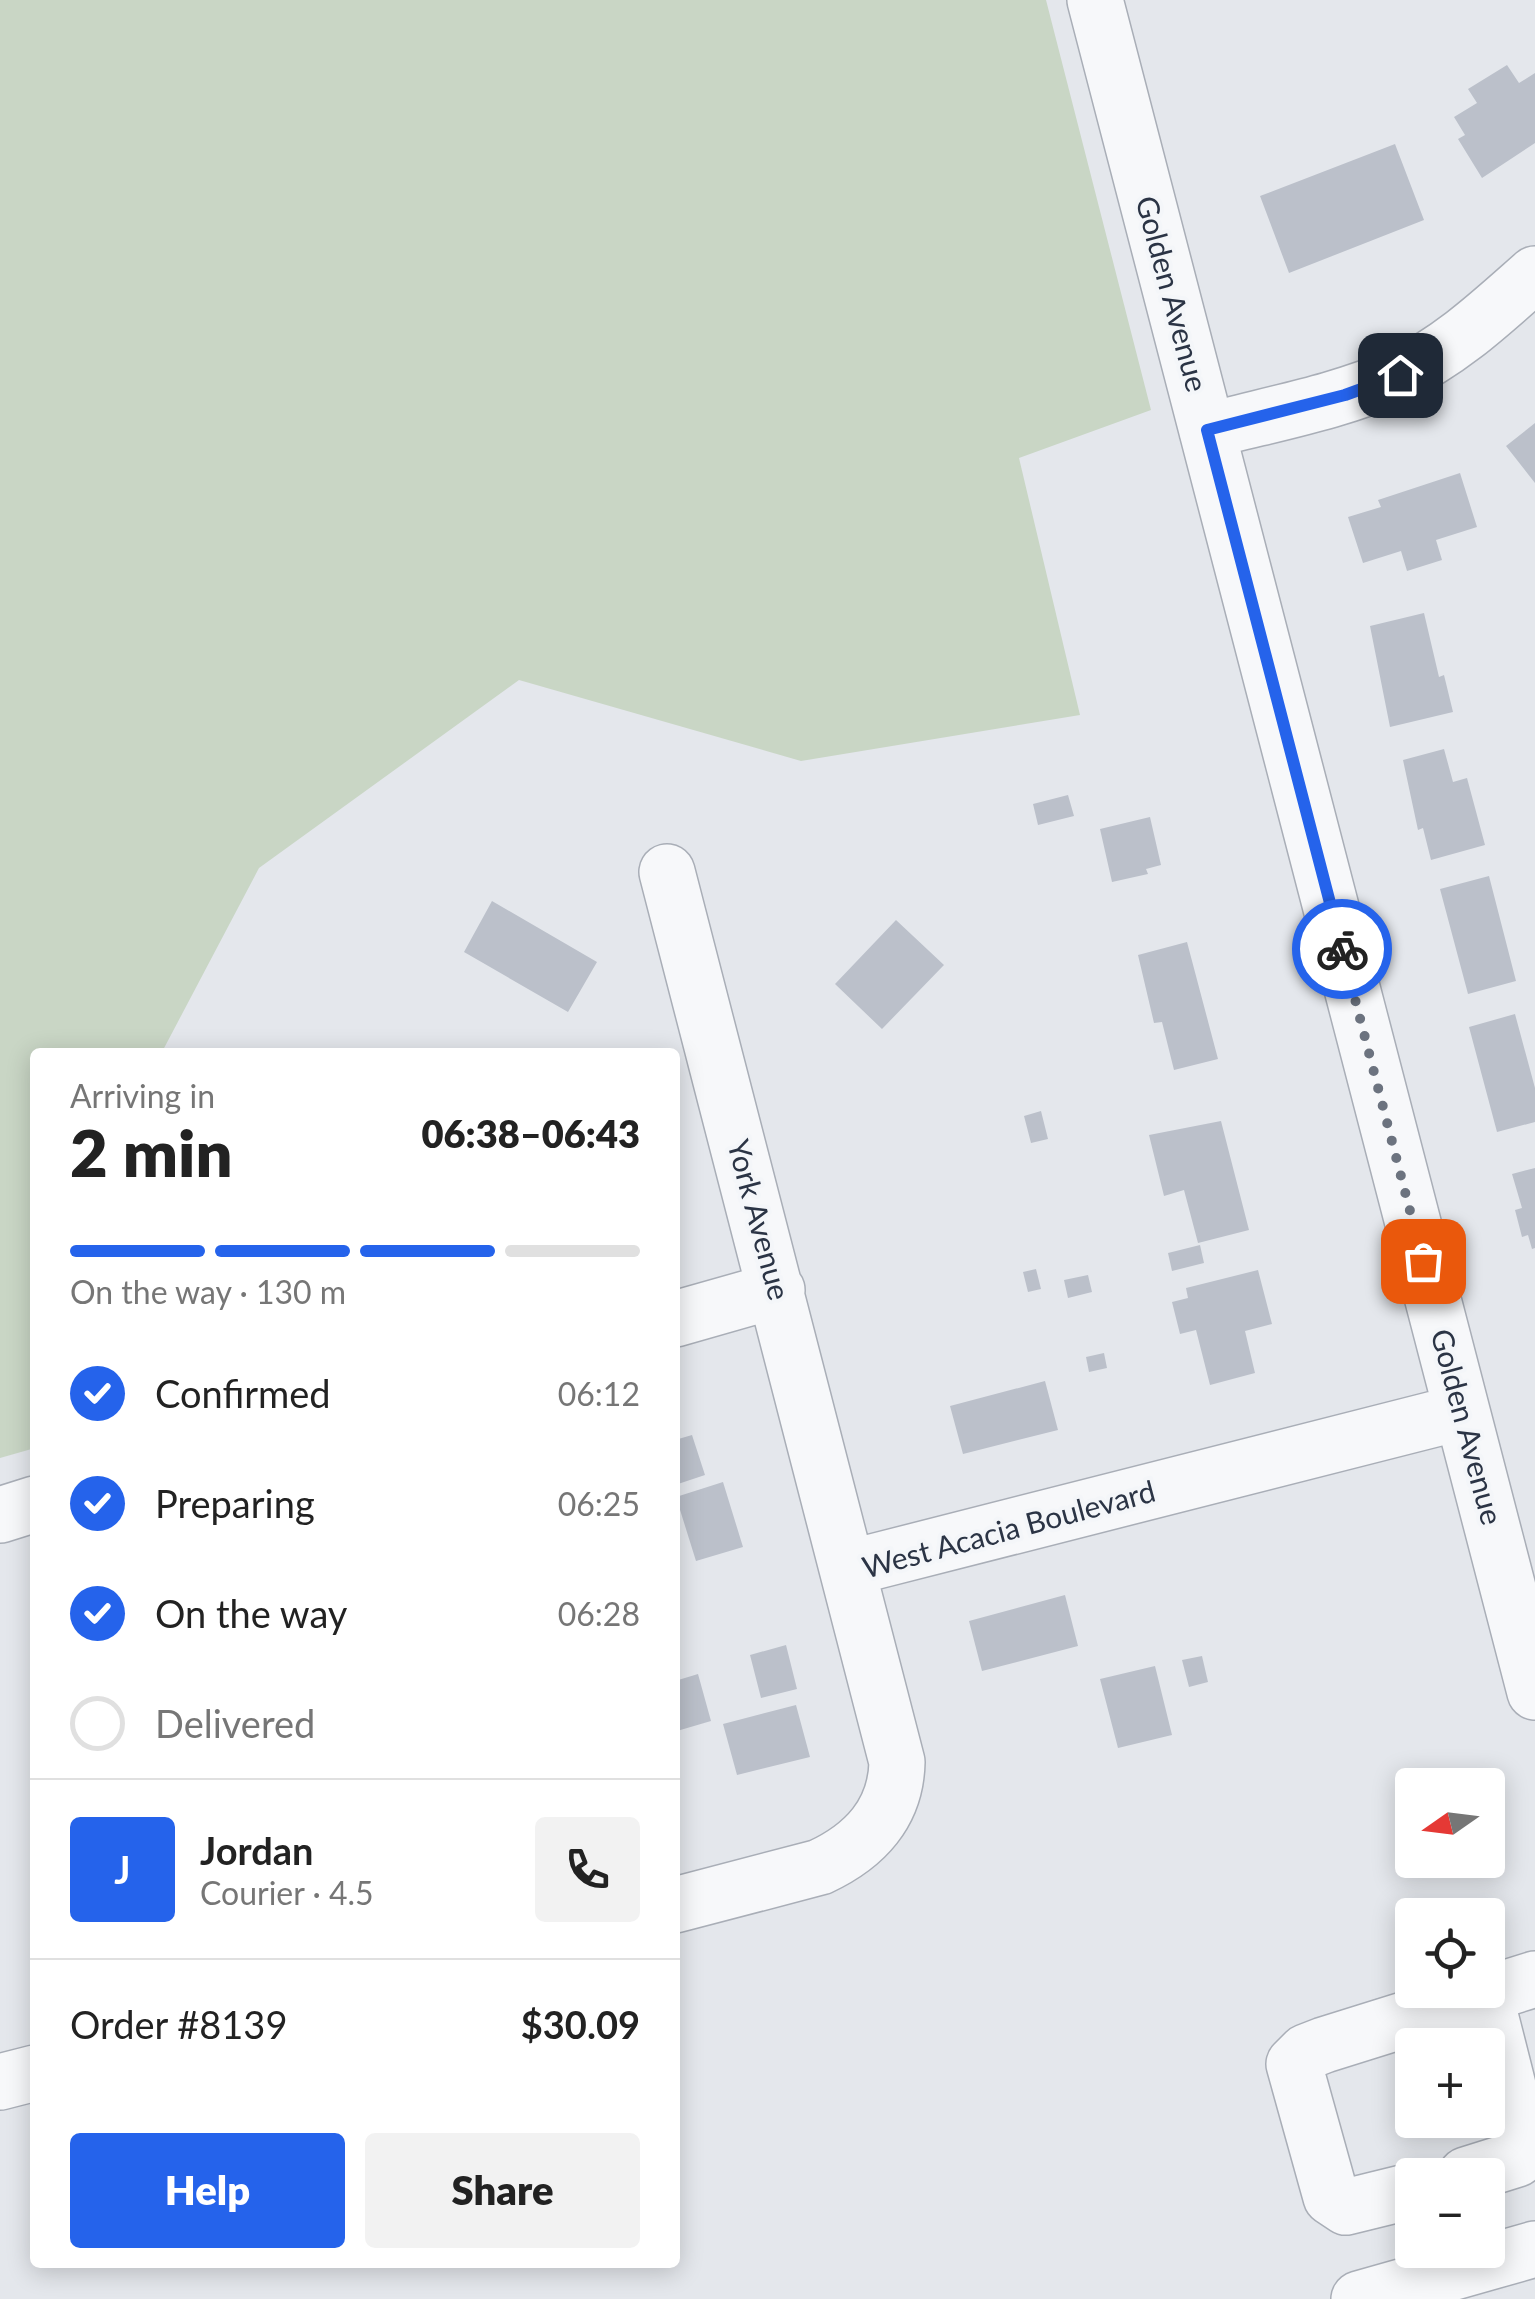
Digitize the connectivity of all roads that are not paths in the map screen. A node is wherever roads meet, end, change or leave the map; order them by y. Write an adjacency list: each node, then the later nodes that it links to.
1 (1095, 0): 3 (street, Golden Avenue)
2 (1535, 274): 3 (street)
3 (1207, 430): 7 (street, Golden Avenue)
4 (667, 872): 5 (street, York Avenue)
5 (776, 1290): 6 (street); 10 (street, York Avenue)
6 (680, 1318)
7 (1462, 1412): 10 (street, West Acacia Boulevard); 11 (street, Golden Avenue)
8 (30, 1505): 9 (street)
9 (0, 1514)
10 (849, 1568): 12 (street, West Acacia Boulevard)
11 (1535, 1692)
12 (680, 1904)
13 (1510, 1987): 16 (street); 17 (street)
14 (30, 2074): 15 (street)
15 (0, 2082)
16 (1505, 2164)
17 (1395, 2197)
18 (1535, 2249): 19 (street)
19 (1505, 2253)
20 (1423, 2268): 21 (street)
21 (1359, 2299)

